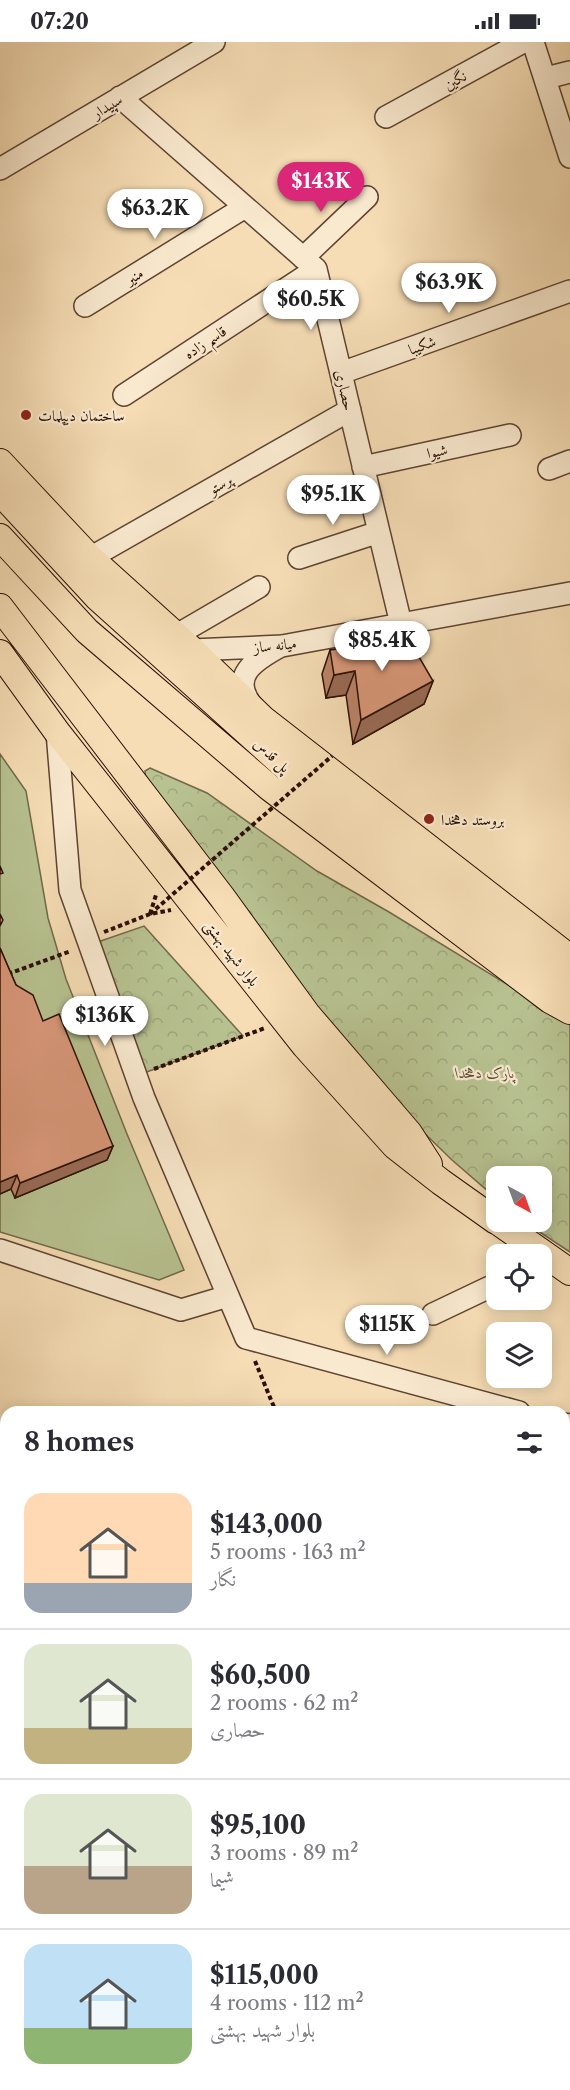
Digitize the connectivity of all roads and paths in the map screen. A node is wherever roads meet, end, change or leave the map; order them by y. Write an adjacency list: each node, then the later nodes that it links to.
1 (214, 42): 6 (street, سپیدار)
2 (523, 42): 7 (street, نگین)
3 (533, 42): 5 (street)
4 (570, 72): 5 (street)
5 (546, 78): 8 (street)
6 (120, 98): 9 (street, سپیدار); 11 (street)
7 (386, 117)
8 (570, 157)
9 (0, 169)
10 (367, 197): 12 (street, قاسم زاده)
11 (245, 207): 12 (street); 14 (street, منیر)
12 (310, 263): 15 (street, حصاری); 16 (street, قاسم زاده)
13 (570, 291): 15 (street, شکیبا)
14 (85, 306)
15 (341, 374): 17 (street, حصاری)
16 (124, 395)
17 (350, 410): 21 (street, حصاری); 26 (street, پرستو)
18 (510, 435): 21 (street, شیوا)
19 (570, 461): 22 (street)
20 (0, 462): 26 (main road)
21 (363, 467): 24 (street, حصاری)
22 (549, 469)
23 (0, 492): 41 (main road, پل قدس)
24 (379, 532): 27 (street); 31 (street, حصاری)
25 (0, 537): 42 (main road, پل قدس)
26 (90, 558): 32 (main road)
27 (299, 558)
28 (259, 587): 32 (street)
29 (570, 593): 31 (street, میانه ساز)
30 (0, 607): 45 (main road)
31 (401, 624): 33 (street, میانه ساز)
32 (184, 643): 33 (street, میانه ساز); 35 (main road)
33 (282, 646): 35 (street)
34 (0, 653): 36 (main road, بلوار شهید بهشتی)
35 (262, 719): 39 (main road)
36 (57, 732): 38 (street); 43 (main road, بلوار شهید بهشتی)
37 (332, 756): 38 (path, bridge)
38 (88, 942): 40 (path); 44 (street)
39 (570, 958)
40 (1, 976)
41 (570, 986)
42 (570, 1011)
43 (286, 1021): 44 (path); 45 (main road, بلوار شهید بهشتی)
44 (136, 1076): 51 (street)
45 (441, 1182): 46 (main road, بلوار شهید بهشتی)
46 (486, 1213)
47 (512, 1232): 49 (main road, بلوار شهید بهشتی)
48 (0, 1250): 51 (street)
49 (554, 1264)
50 (486, 1289): 52 (street)
51 (228, 1296): 53 (street)
52 (433, 1314)
53 (246, 1338): 54 (path); 55 (street)
54 (274, 1406)
55 (497, 1406)

